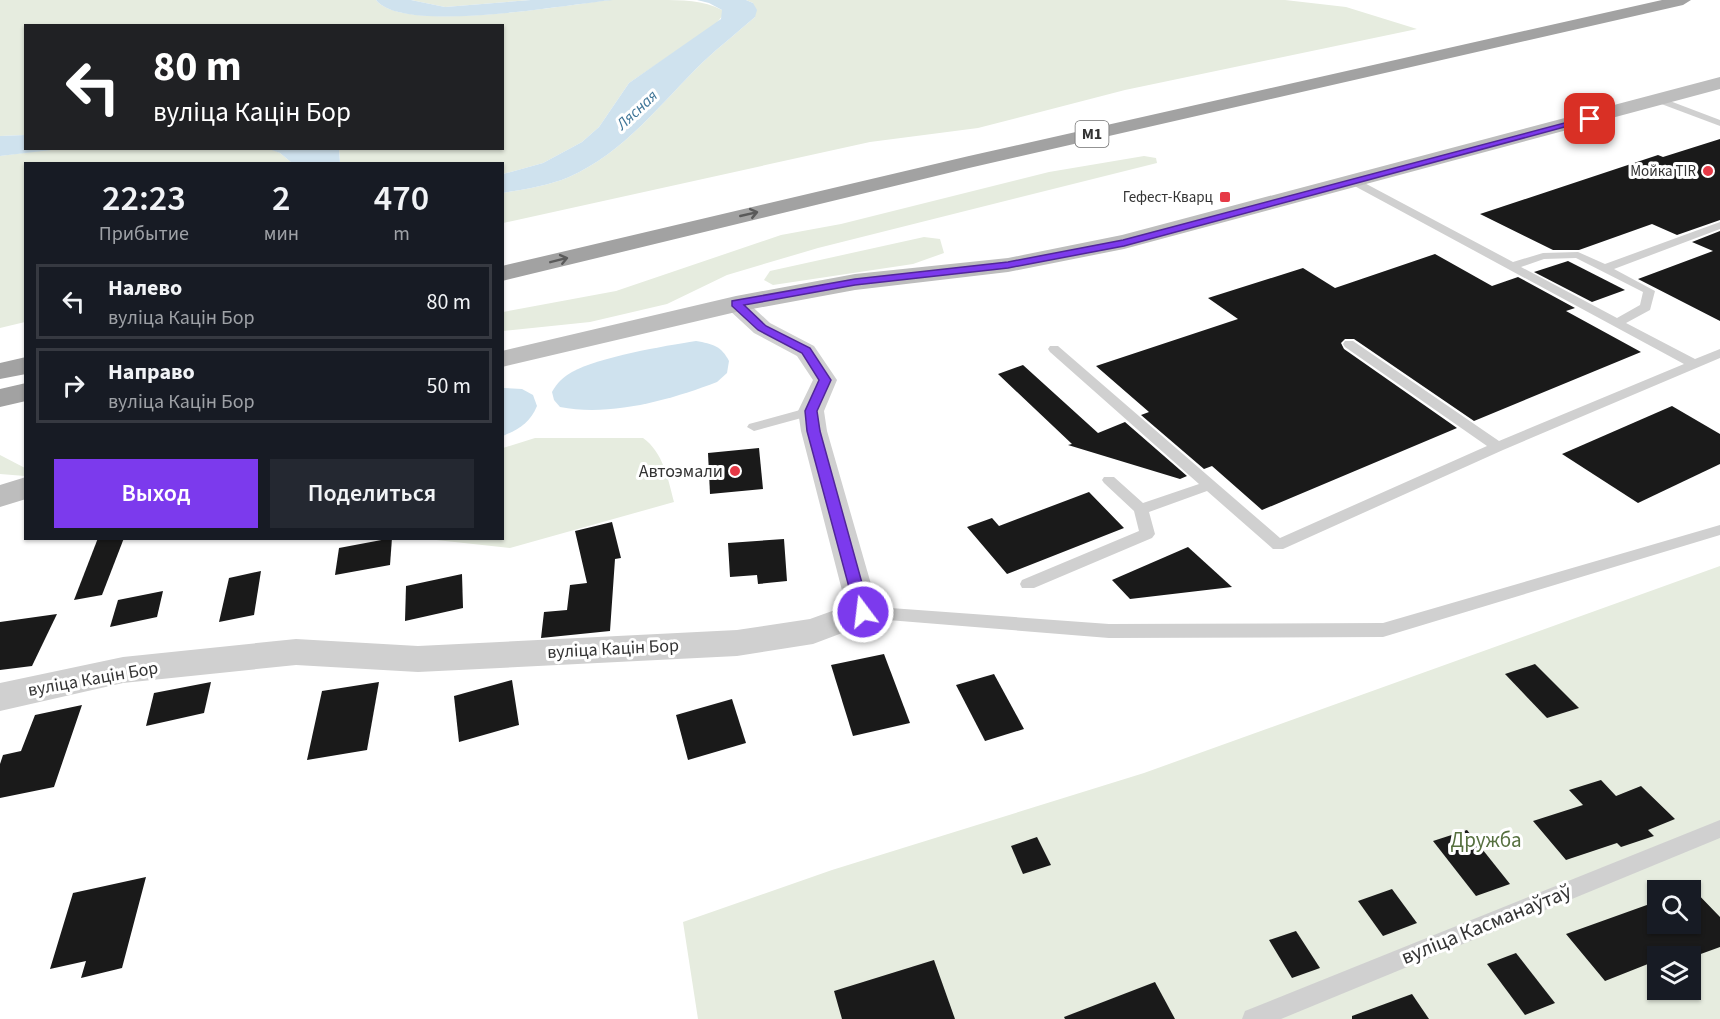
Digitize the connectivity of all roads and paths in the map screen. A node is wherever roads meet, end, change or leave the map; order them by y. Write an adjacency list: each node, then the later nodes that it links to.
1 (1624, 0): 8 (highway, М1)
2 (1683, 0): 11 (highway, М1, one-way to 2)
3 (1720, 83): 4 (main road)
4 (1659, 100): 5 (lane); 6 (main road)
5 (1720, 123)
6 (1353, 182): 9 (lane); 12 (main road)
7 (1720, 225): 10 (lane)
8 (537, 246)
9 (1512, 266): 10 (lane); 13 (lane)
10 (1605, 268): 13 (lane)
11 (504, 274)
12 (736, 304): 17 (main road); 23 (street)
13 (1616, 322): 18 (lane)
14 (1349, 344): 25 (lane)
15 (1054, 349): 27 (lane)
16 (1720, 352): 18 (lane)
17 (504, 359)
18 (1694, 364): 25 (lane)
19 (24, 365): 20 (highway)
20 (0, 371)
21 (24, 392): 22 (highway)
22 (0, 398)
23 (811, 411): 24 (lane); 33 (street)
24 (754, 428)
25 (1498, 447): 27 (lane)
26 (1109, 480): 30 (lane)
27 (1209, 485): 30 (lane)
28 (24, 489): 29 (main road)
29 (0, 496)
30 (1141, 508): 32 (lane)
31 (1720, 530): 33 (lane)
32 (1028, 584)
33 (863, 612): 34 (street, вуліца Кацін Бор)
34 (0, 697)
35 (1720, 829): 36 (lane, вуліца Касманаўтаў)
36 (1288, 1013): 37 (lane, вуліца Касманаўтаў)
37 (1253, 1019)

